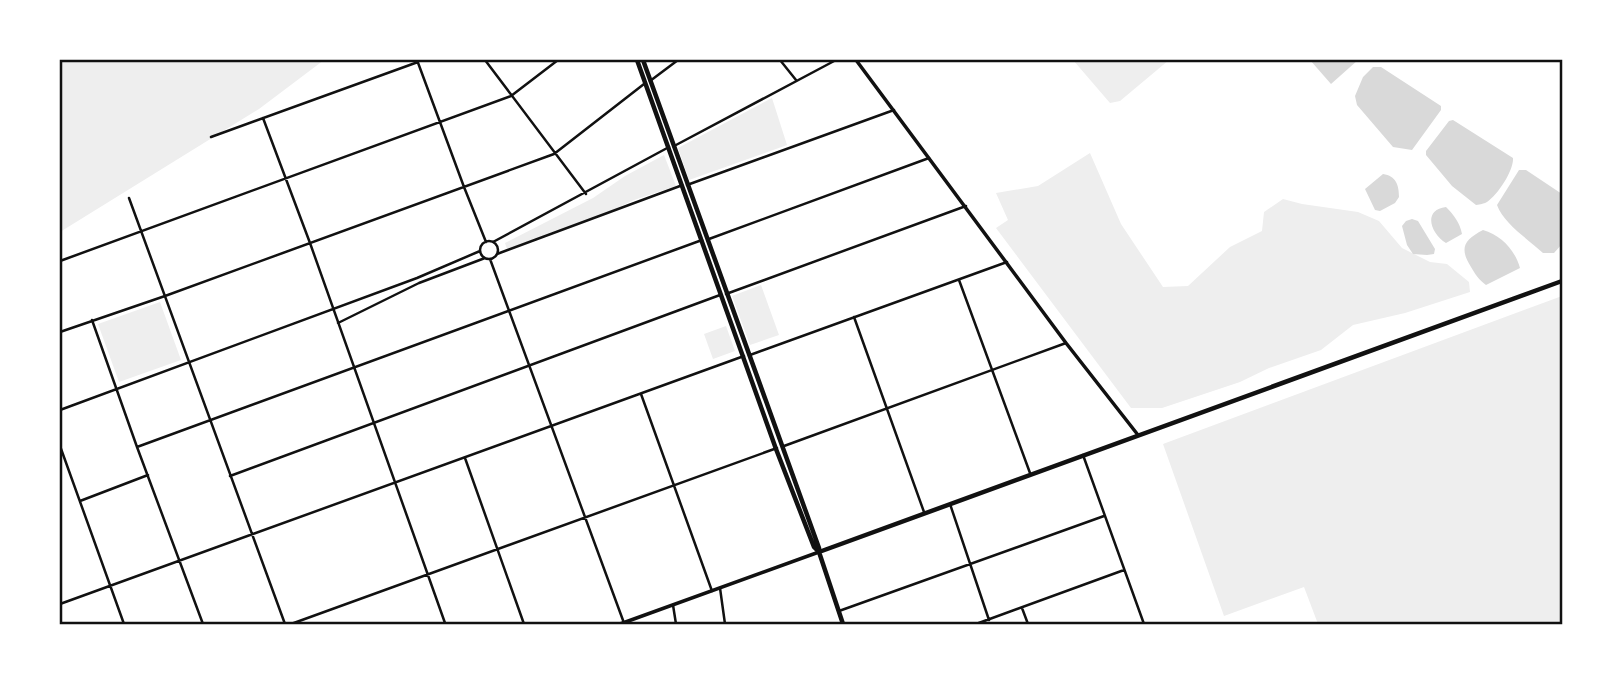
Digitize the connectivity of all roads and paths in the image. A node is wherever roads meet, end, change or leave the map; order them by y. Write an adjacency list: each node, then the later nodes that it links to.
1 (485, 60): 11 (street)
2 (558, 60): 11 (street)
3 (640, 60): 10 (main road)
4 (678, 60): 10 (street)
5 (780, 60): 9 (street)
6 (836, 60): 9 (street)
7 (856, 60): 12 (street)
8 (418, 61): 13 (street); 14 (street)
9 (796, 80): 16 (street)
10 (648, 82): 16 (main road); 17 (street)
11 (511, 96): 14 (street); 17 (street)
12 (894, 110): 18 (street); 20 (street)
13 (264, 118): 15 (street); 19 (street)
14 (440, 122): 19 (street); 21 (street)
15 (211, 137)
16 (672, 147): 20 (main road); 22 (street)
17 (554, 153): 21 (street); 22 (street)
18 (930, 158): 24 (street); 26 (street)
19 (285, 178): 25 (street); 29 (street)
20 (686, 185): 26 (main road); 31 (street)
21 (464, 187): 27 (street); 29 (street)
22 (586, 194): 28 (street)
23 (130, 198): 25 (street)
24 (966, 206): 35 (street); 40 (street)
25 (141, 231): 34 (street); 41 (street)
26 (705, 239): 40 (main road); 43 (street)
27 (486, 242): 28 (street); 30 (street)
28 (493, 242): 31 (street)
29 (310, 243): 41 (street); 42 (street)
30 (480, 251): 32 (street); 36 (street)
31 (497, 254): 33 (street)
32 (485, 258): 33 (street); 39 (street)
33 (491, 259): 43 (street)
34 (60, 261)
35 (1007, 262): 37 (street); 48 (street)
36 (417, 278): 39 (street); 42 (street)
37 (959, 279): 44 (street); 53 (street)
38 (1563, 281): 61 (main road)
39 (419, 283): 46 (street)
40 (724, 294): 49 (main road); 51 (street)
41 (165, 296): 45 (street); 50 (street)
42 (333, 308): 46 (street); 50 (street)
43 (509, 311): 51 (street); 52 (street)
44 (854, 317): 49 (street); 56 (street)
45 (92, 320): 47 (street); 54 (street)
46 (338, 323): 52 (street)
47 (60, 332)
48 (1066, 343): 53 (street); 61 (street)
49 (746, 356): 55 (street); 64 (main road)
50 (189, 362): 54 (street); 58 (street)
51 (529, 367): 59 (street); 60 (street)
52 (354, 368): 58 (street); 59 (street)
53 (992, 370): 56 (street); 68 (street)
54 (116, 389): 57 (street); 63 (street)
55 (641, 394): 60 (street); 71 (street)
56 (886, 409): 64 (street); 74 (street)
57 (60, 410)
58 (210, 420): 63 (street); 69 (street)
59 (374, 423): 69 (street); 70 (street)
60 (551, 427): 66 (street); 76 (street)
61 (1138, 435): 65 (main road)
62 (60, 446): 72 (street)
63 (137, 447): 67 (street)
64 (779, 448): 71 (street); 79 (main road)
65 (1083, 455): 68 (main road); 75 (street)
66 (465, 458): 70 (street); 78 (street)
67 (148, 475): 72 (street); 80 (street)
68 (1031, 475): 73 (main road)
69 (230, 476): 77 (street)
70 (395, 483): 77 (street); 83 (street)
71 (675, 486): 76 (street); 86 (street)
72 (80, 500): 84 (street)
73 (950, 504): 74 (main road); 81 (street)
74 (924, 513): 79 (main road)
75 (1104, 516): 81 (street); 82 (street)
76 (585, 519): 78 (street); 94 (street)
77 (252, 535): 80 (street); 98 (street)
78 (497, 550): 83 (street); 100 (street)
79 (819, 552): 85 (street); 90 (main road)
80 (180, 561): 84 (street); 97 (street)
81 (970, 564): 90 (street); 91 (street)
82 (1124, 570): 89 (street); 95 (street)
83 (428, 575): 93 (street); 99 (street)
84 (110, 586): 87 (street); 96 (street)
85 (720, 588): 86 (street); 102 (street)
86 (712, 591): 88 (street)
87 (60, 604)
88 (673, 605): 92 (street); 101 (street)
89 (1021, 608): 91 (street); 105 (street)
90 (839, 611): 103 (main road)
91 (989, 620): 104 (street)
92 (632, 622): 94 (street)
93 (445, 623)
94 (622, 624)
95 (1143, 624)
96 (124, 625)
97 (203, 625)
98 (285, 625)
99 (291, 625)
100 (524, 625)
101 (676, 625)
102 (725, 625)
103 (843, 625)
104 (976, 625)
105 (1028, 625)

